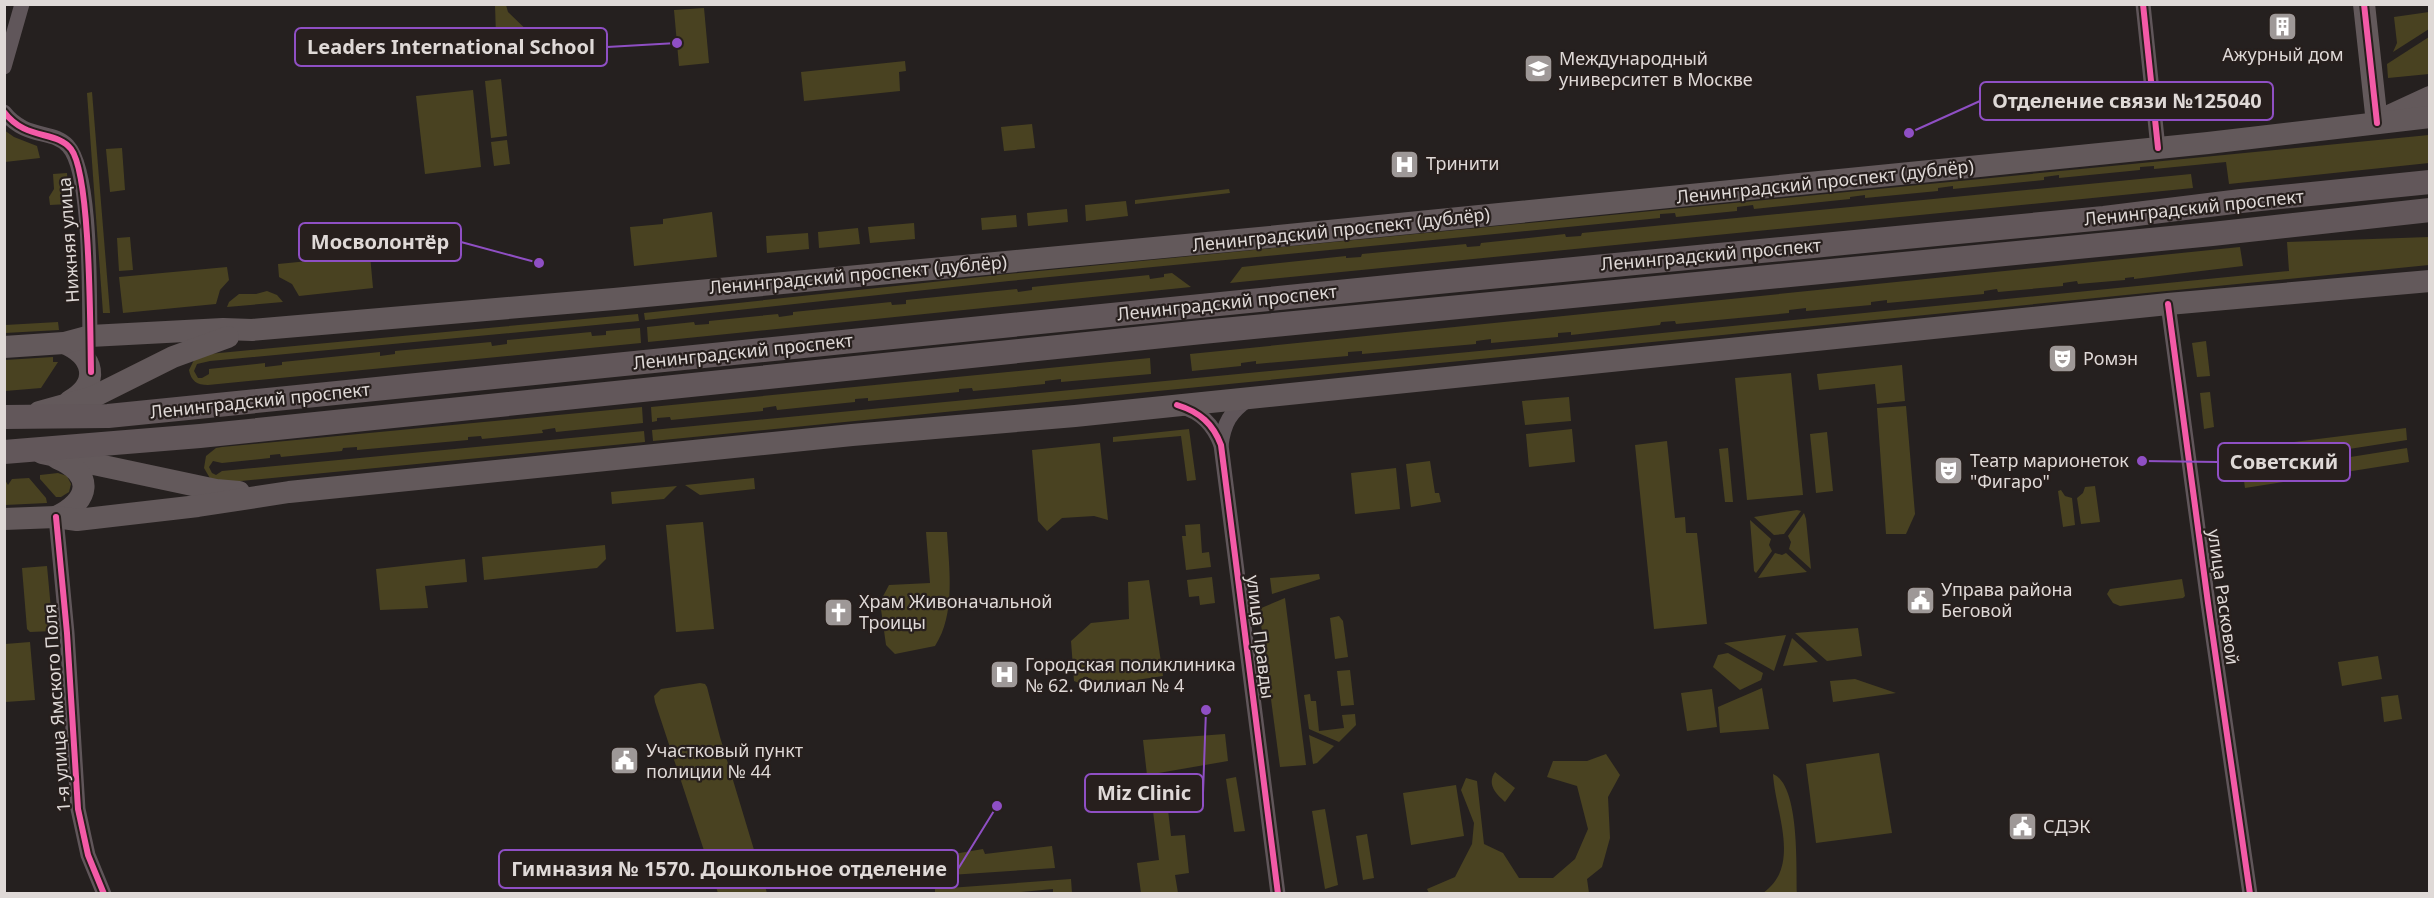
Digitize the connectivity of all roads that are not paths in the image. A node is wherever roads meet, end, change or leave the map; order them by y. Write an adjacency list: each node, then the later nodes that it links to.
1 (22, 4): 4 (street)
2 (2143, 4): 9 (street)
3 (2364, 4): 8 (main road)
4 (4, 67)
5 (2430, 97): 8 (main road)
6 (4, 112): 17 (street, Нижняя улица)
7 (2430, 117): 8 (main road, Ленинградский проспект (дублёр))
8 (2377, 123): 9 (main road, Ленинградский проспект (дублёр))
9 (2158, 148): 16 (main road, Ленинградский проспект (дублёр))
10 (2430, 182): 24 (main road, Ленинградский проспект)
11 (2430, 212): 26 (main road, Ленинградский проспект)
12 (2430, 281): 13 (main road)
13 (2407, 284): 14 (main road); 15 (main road)
14 (2430, 290)
15 (2168, 304): 21 (main road); 32 (street, улица Расковой)
16 (252, 330): 17 (main road, Ленинградский проспект (дублёр)); 23 (main road, Ленинградский проспект (дублёр))
17 (90, 336): 18 (main road, Ленинградский проспект (дублёр)); 20 (main road)
18 (64, 343): 19 (main road, Ленинградский проспект (дублёр)); 20 (main road)
19 (4, 346)
20 (91, 372): 23 (main road)
21 (1250, 398): 22 (main road); 25 (street, улица Правды)
22 (1177, 405): 25 (street, улица Правды); 27 (main road)
23 (54, 407): 24 (main road, Ленинградский проспект (дублёр))
24 (14, 417)
25 (1221, 446): 31 (street, улица Правды)
26 (26, 452): 27 (main road); 28 (main road)
27 (289, 492): 28 (main road)
28 (56, 517): 29 (main road); 30 (street, 1-я улица Ямского Поля)
29 (4, 519)
30 (104, 894)
31 (1278, 894)
32 (2250, 894)

